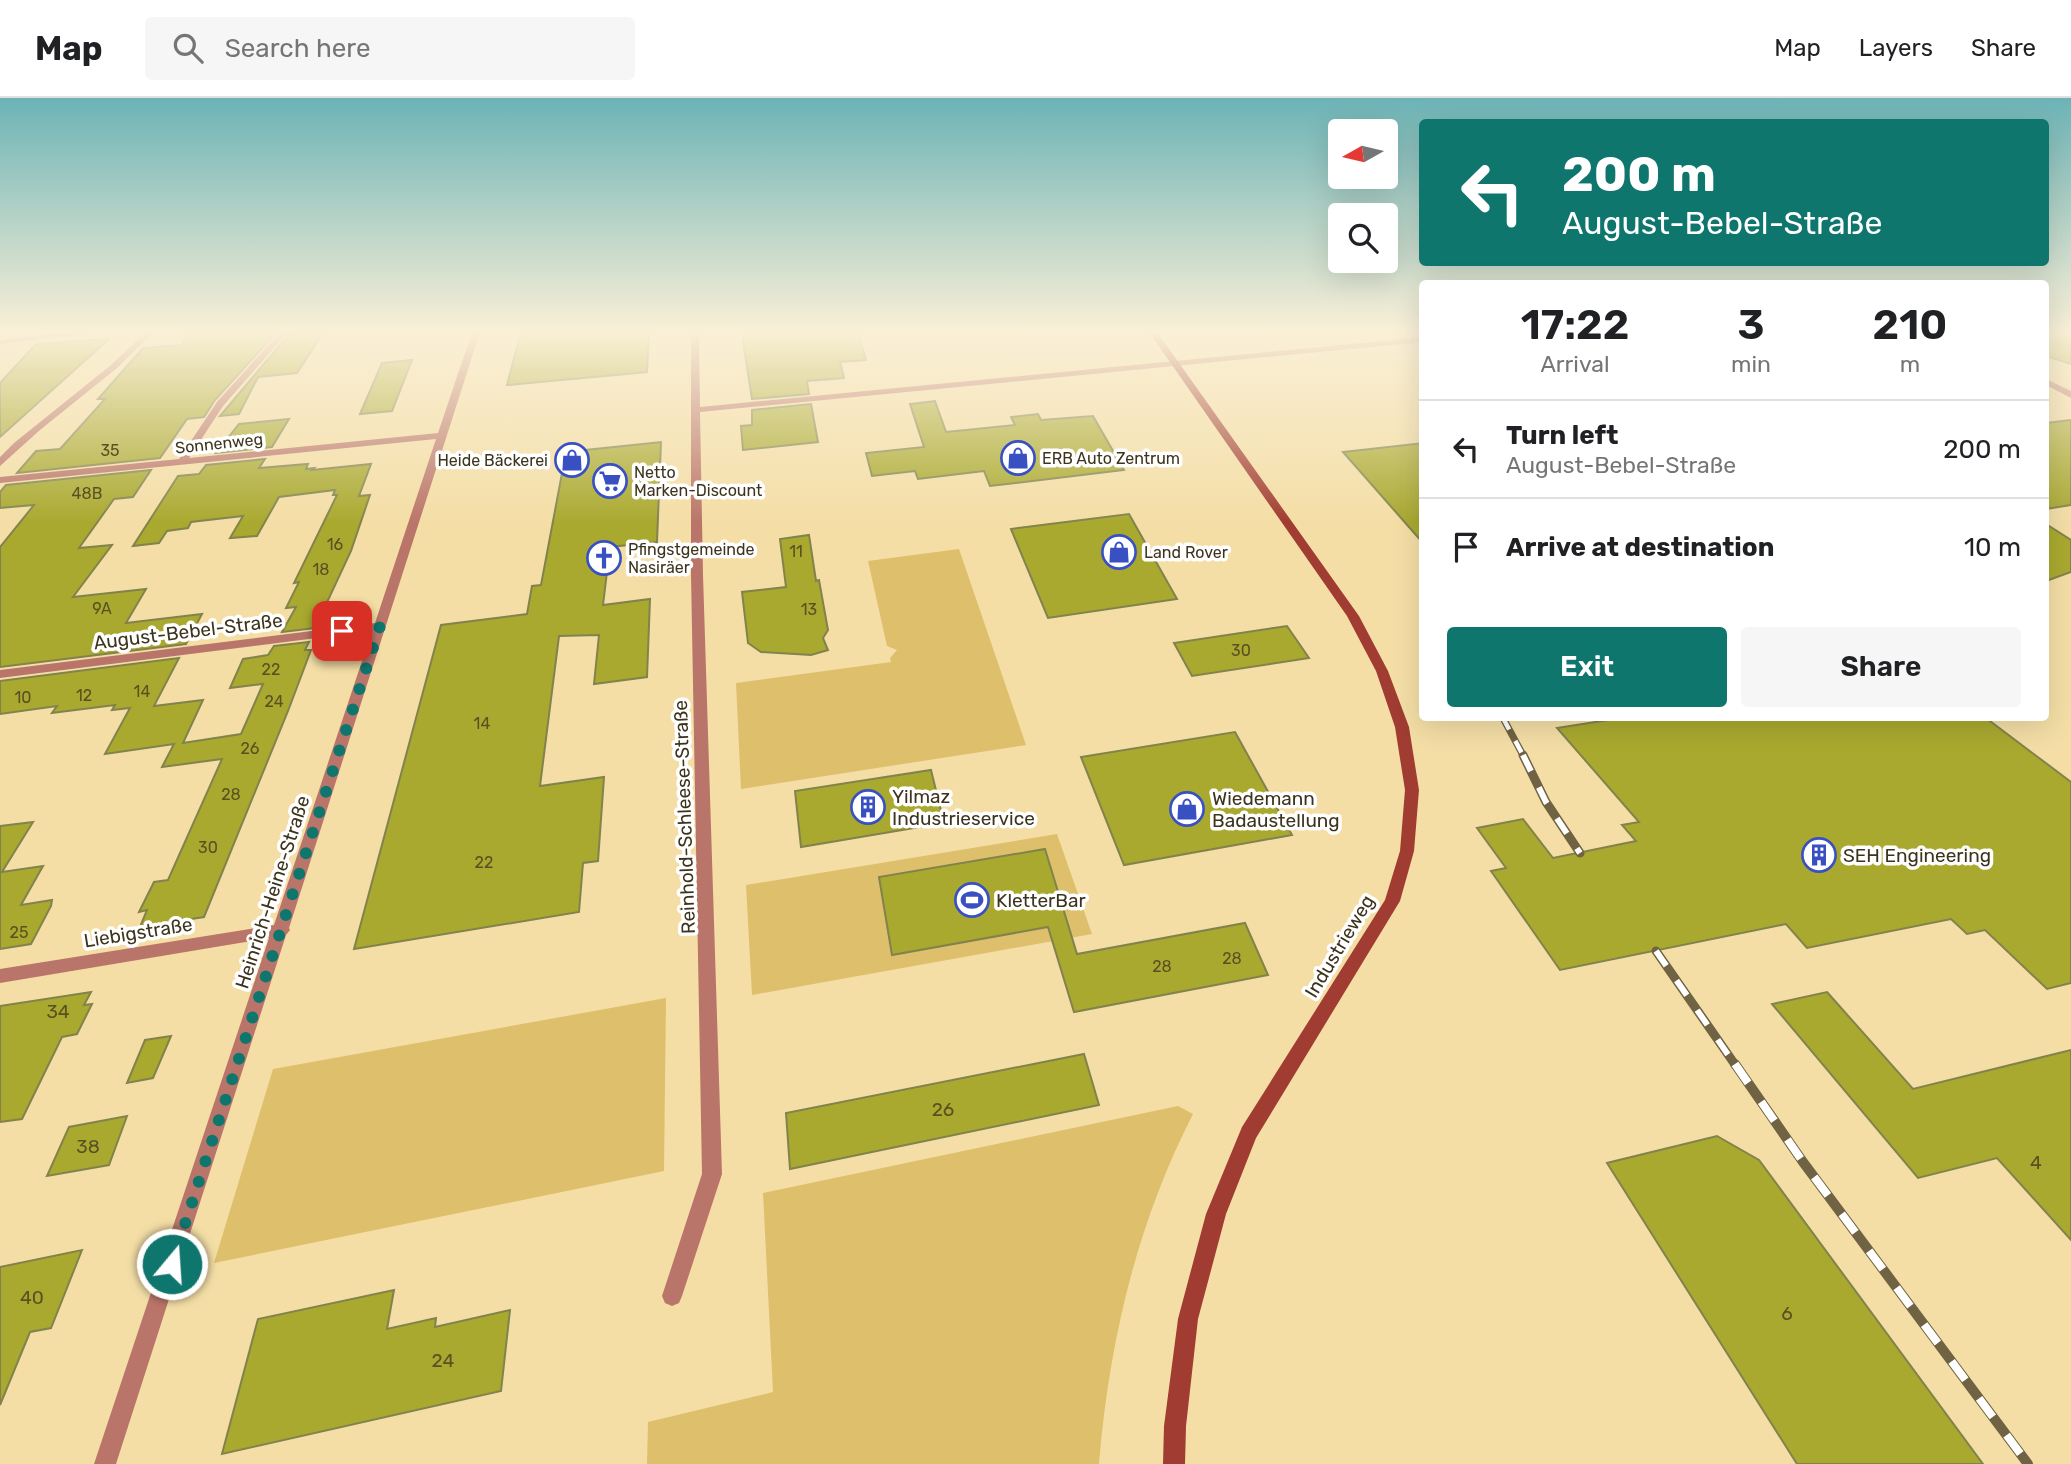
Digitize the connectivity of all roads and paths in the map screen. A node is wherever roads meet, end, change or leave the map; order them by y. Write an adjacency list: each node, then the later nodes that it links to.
1 (76, 396): 10 (street)
2 (228, 396): 9 (street)
3 (455, 396): 8 (street, Heinrich-Heine-Straße)
4 (697, 396): 7 (street, Reinhold-Schleese-Straße)
5 (839, 396): 7 (street)
6 (1199, 396): 18 (street, Industrieweg)
7 (697, 410): 16 (street, Reinhold-Schleese-Straße)
8 (441, 436): 9 (street, Sonnenweg); 12 (street, Heinrich-Heine-Straße)
9 (182, 462): 11 (street, Sonnenweg)
10 (0, 463)
11 (0, 480)
12 (380, 626): 13 (street, August-Bebel-Straße); 14 (street, Heinrich-Heine-Straße)
13 (0, 674)
14 (282, 930): 15 (street, Liebigstraße); 17 (street, Heinrich-Heine-Straße)
15 (0, 976)
16 (671, 1296)
17 (105, 1464)
18 (1174, 1464)

